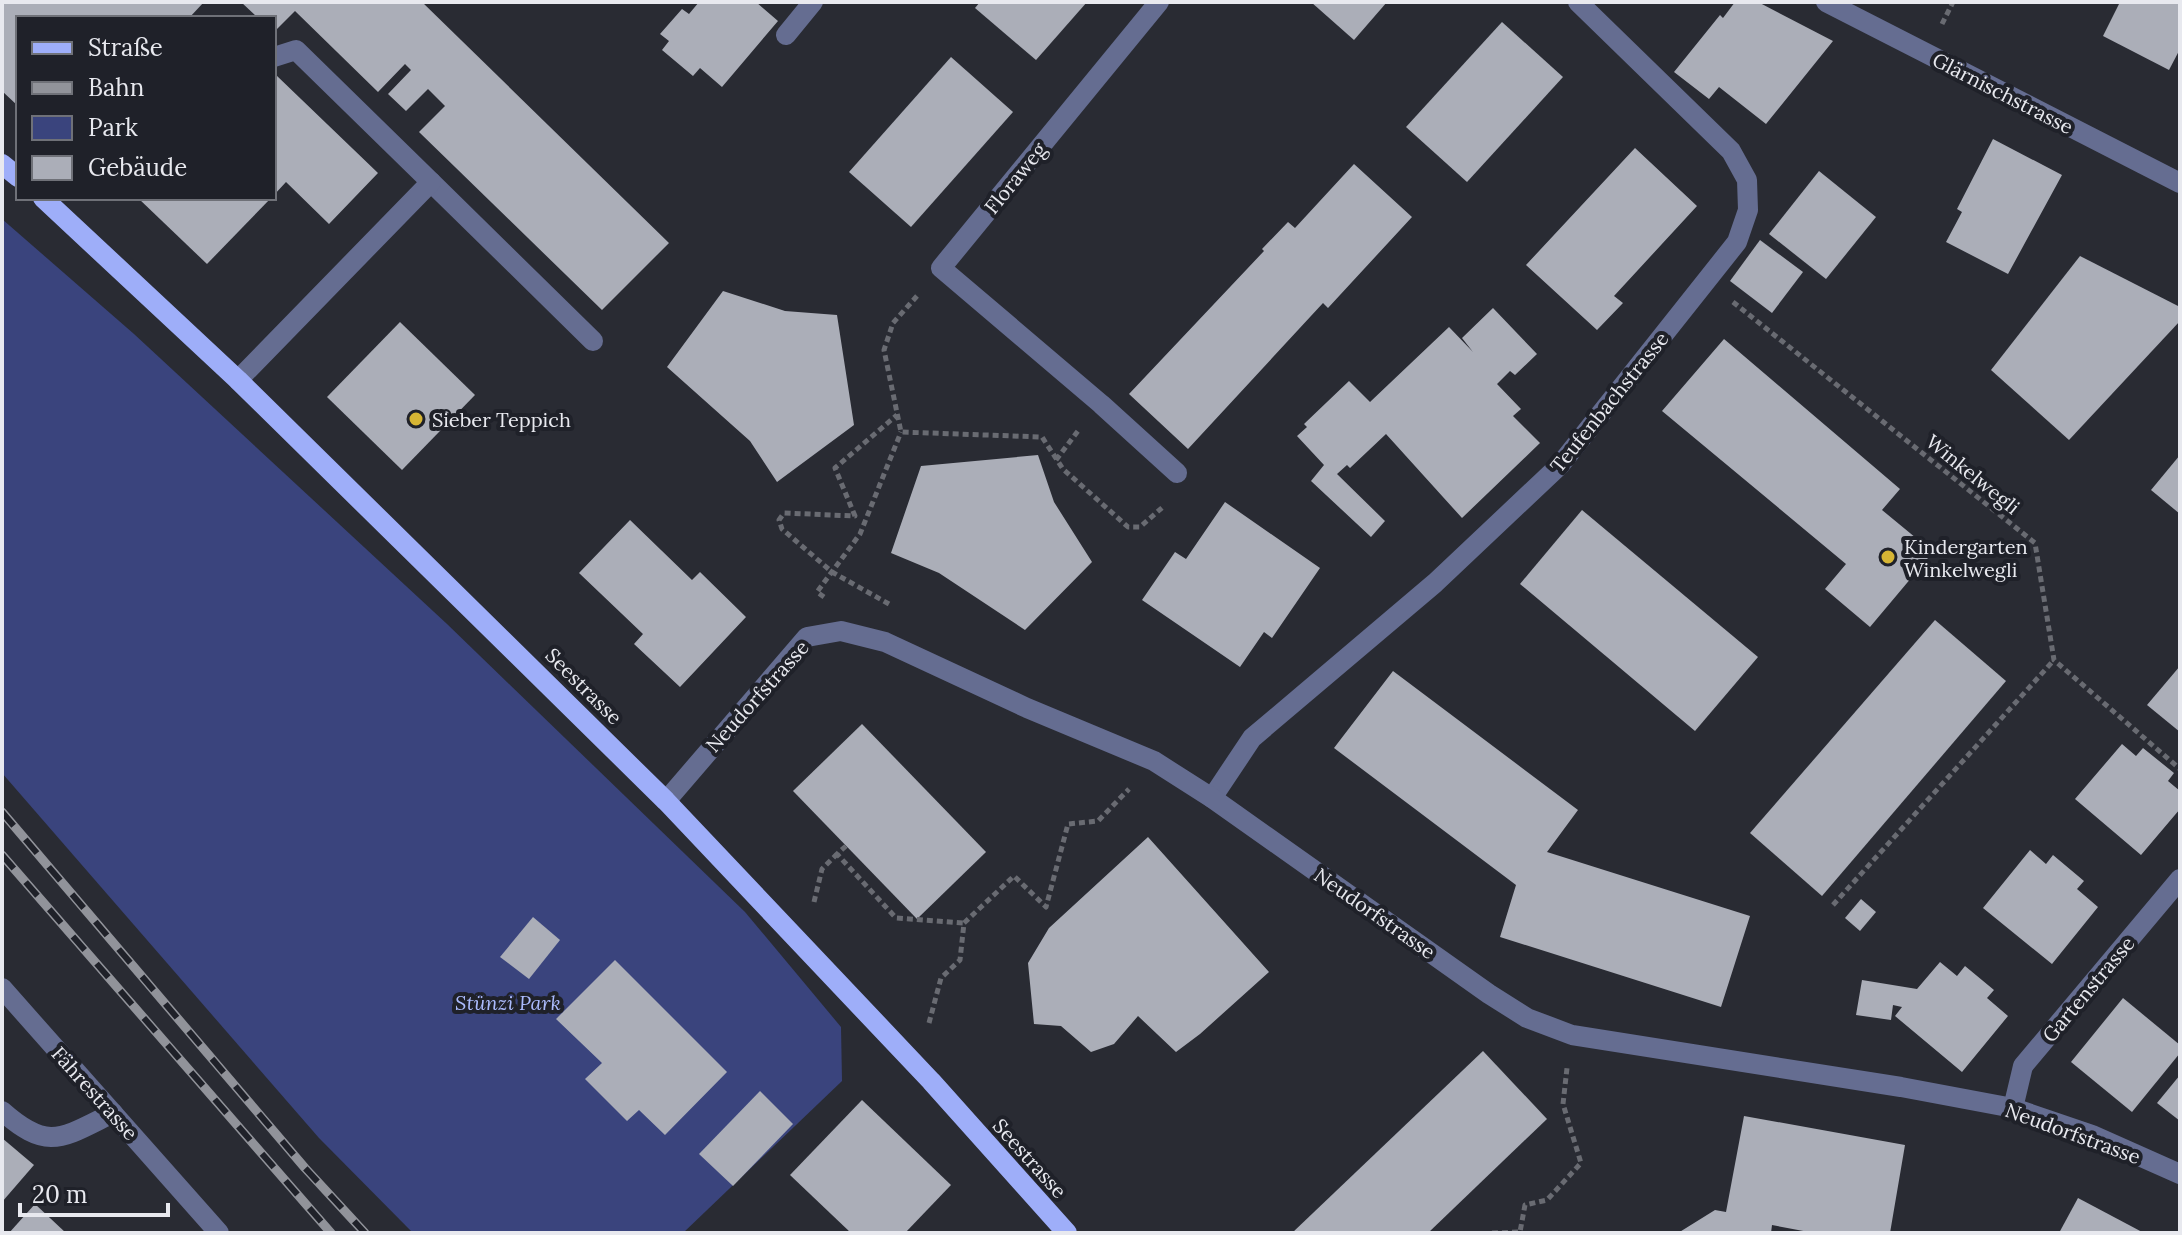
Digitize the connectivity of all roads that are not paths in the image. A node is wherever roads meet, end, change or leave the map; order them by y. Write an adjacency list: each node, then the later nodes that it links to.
1 (813, 2): 5 (street)
2 (1159, 2): 12 (street, Floraweg)
3 (1578, 2): 13 (street, Teufenbachstrasse)
4 (1826, 2): 8 (street, Glärnischstrasse)
5 (786, 35)
6 (276, 56): 7 (street)
7 (431, 182): 10 (street); 11 (street)
8 (2180, 183)
9 (54, 201): 11 (main road, Seestrasse)
10 (593, 341)
11 (238, 380): 14 (main road, Seestrasse)
12 (1177, 473)
13 (1212, 798): 14 (street, Neudorfstrasse); 17 (street, Neudorfstrasse)
14 (666, 801): 22 (main road, Seestrasse)
15 (2180, 879): 17 (street, Gartenstrasse)
16 (2, 988): 19 (street, Fährestrasse)
17 (2013, 1108): 20 (street, Neudorfstrasse)
18 (2, 1111): 19 (street)
19 (113, 1113): 21 (street, Fährestrasse)
20 (2180, 1174)
21 (219, 1233)
22 (1067, 1233)

